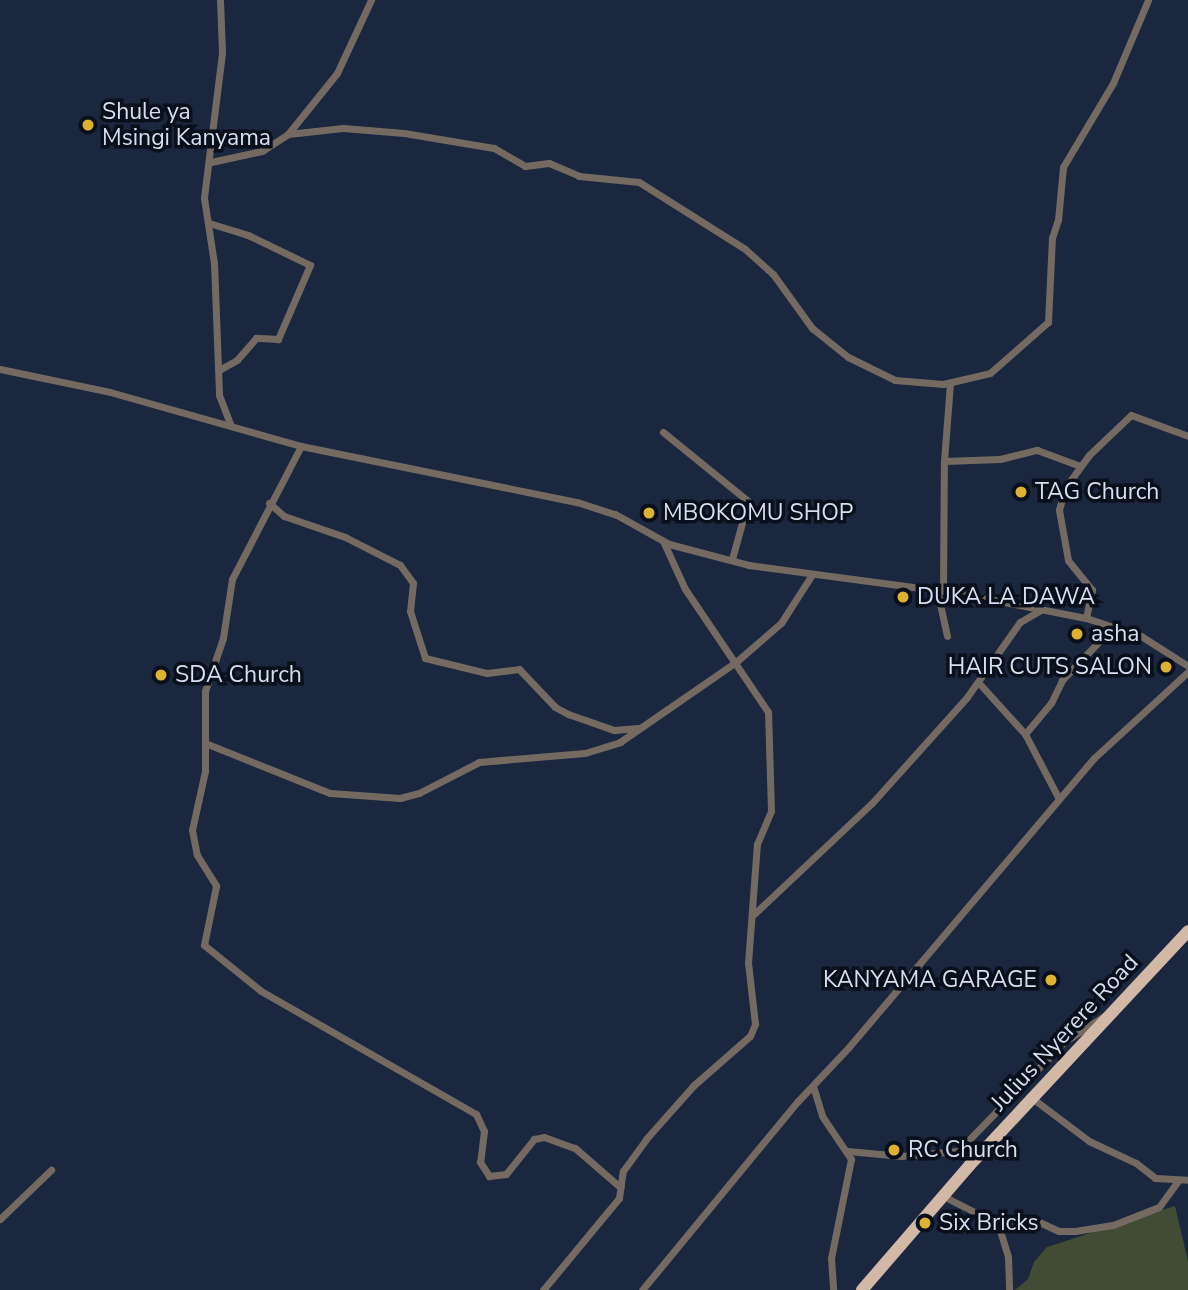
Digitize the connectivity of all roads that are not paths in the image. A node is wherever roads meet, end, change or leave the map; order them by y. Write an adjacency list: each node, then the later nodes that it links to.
1 (220, 0): 5 (street)
2 (371, 0): 4 (street)
3 (1148, 0): 9 (street)
4 (288, 134): 5 (street); 9 (street)
5 (211, 162): 6 (street)
6 (209, 223): 8 (street); 8 (street)
7 (0, 369): 10 (street)
8 (219, 370): 10 (street)
9 (950, 383): 14 (street)
10 (231, 426): 13 (street)
11 (663, 432): 18 (street)
12 (1188, 436): 15 (street)
13 (301, 446): 16 (street); 17 (street)
14 (944, 460): 15 (street); 20 (street)
15 (1080, 466): 22 (street)
16 (269, 503): 28 (street); 30 (street)
17 (663, 541): 18 (street); 25 (street)
18 (732, 559): 19 (street)
19 (811, 576): 20 (street); 25 (street)
20 (940, 590): 21 (street); 24 (street)
21 (1042, 610): 22 (street); 27 (street)
22 (1086, 618): 23 (street)
23 (1113, 626): 26 (street); 29 (street)
24 (947, 636)
25 (736, 662): 28 (street); 32 (street)
26 (1188, 669): 31 (street)
27 (978, 682): 29 (street); 32 (street)
28 (643, 727): 30 (street)
29 (1025, 734): 31 (street)
30 (205, 743): 41 (street)
31 (1059, 799): 35 (street)
32 (753, 915): 41 (street)
33 (1188, 931): 34 (highway, Julius Nyerere Road)
34 (1116, 1009): 36 (highway, Julius Nyerere Road); 37 (street)
35 (813, 1086): 37 (street); 46 (street)
36 (1032, 1098): 40 (street); 42 (highway, Julius Nyerere Road)
37 (848, 1151): 47 (street)
38 (51, 1170): 43 (street)
39 (1188, 1180): 40 (street)
40 (1177, 1181): 44 (street)
41 (620, 1187): 45 (street)
42 (942, 1196): 44 (street); 48 (highway, Julius Nyerere Road)
43 (0, 1219)
44 (998, 1224): 49 (street)
45 (543, 1290)
46 (642, 1290)
47 (833, 1290)
48 (862, 1290)
49 (1009, 1290)

